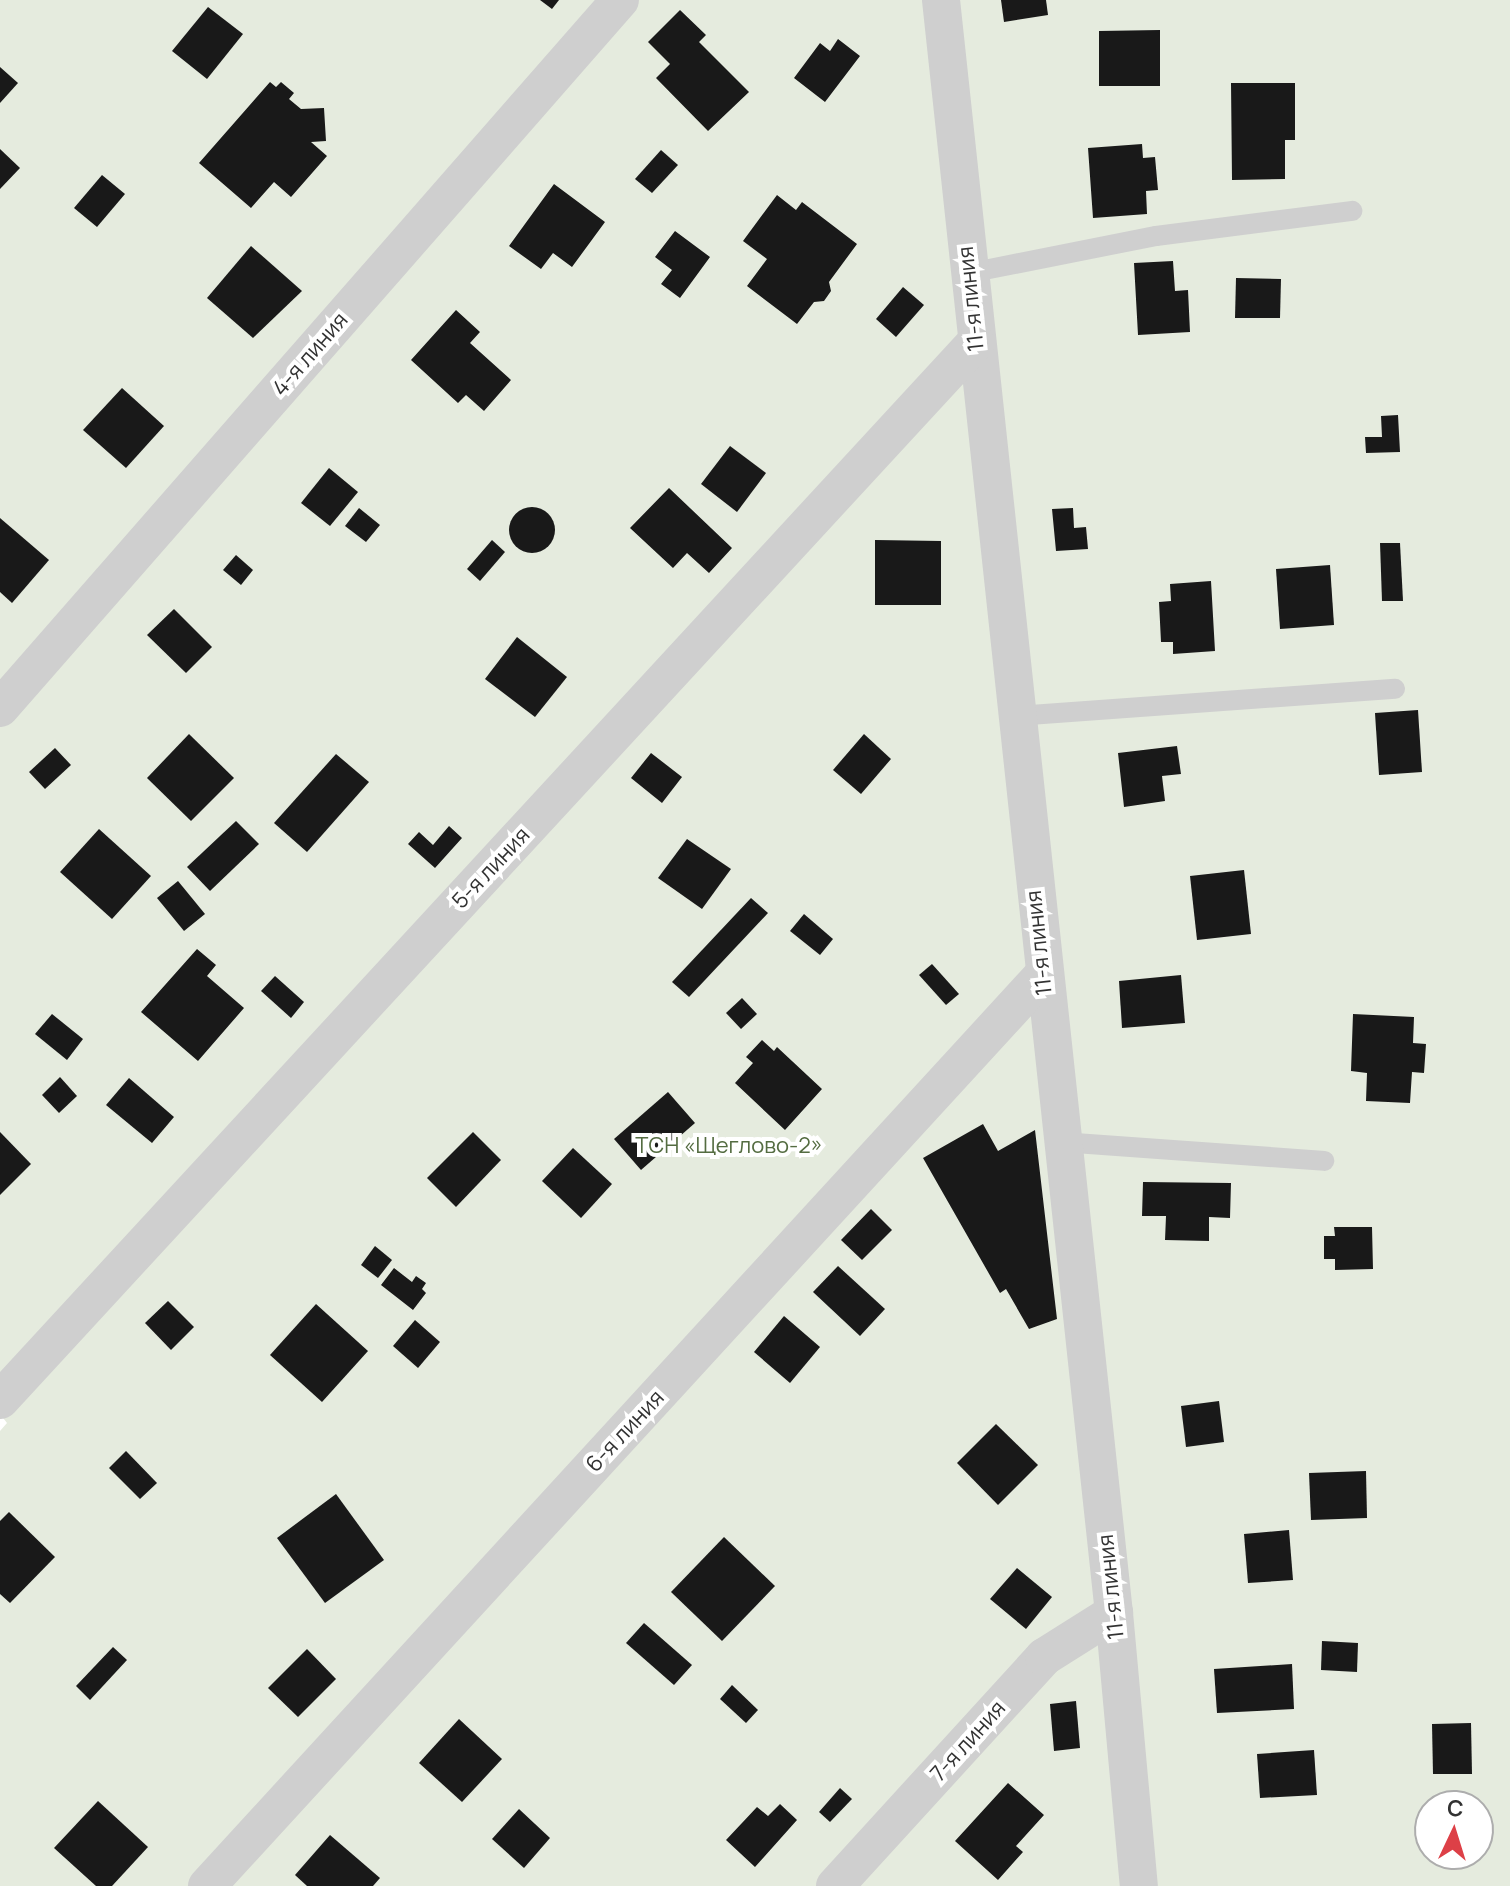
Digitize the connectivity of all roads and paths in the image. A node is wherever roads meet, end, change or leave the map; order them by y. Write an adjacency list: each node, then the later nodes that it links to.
1 (620, 0): 7 (street, 4-я линия)
2 (941, 0): 4 (street, 11-я линия)
3 (1352, 211): 4 (lane)
4 (969, 273): 5 (street, 11-я линия)
5 (976, 342): 8 (street, 11-я линия); 12 (street, 5-я линия)
6 (1395, 689): 8 (lane)
7 (0, 708)
8 (1015, 716): 9 (street, 11-я линия)
9 (1043, 975): 10 (street, 11-я линия); 14 (street, 6-я линия)
10 (1061, 1142): 11 (lane); 13 (street, 11-я линия)
11 (1324, 1161)
12 (2, 1393)
13 (1114, 1613): 15 (street, 7-я линия); 16 (street, 11-я линия)
14 (207, 1886)
15 (835, 1886)
16 (1139, 1886)

